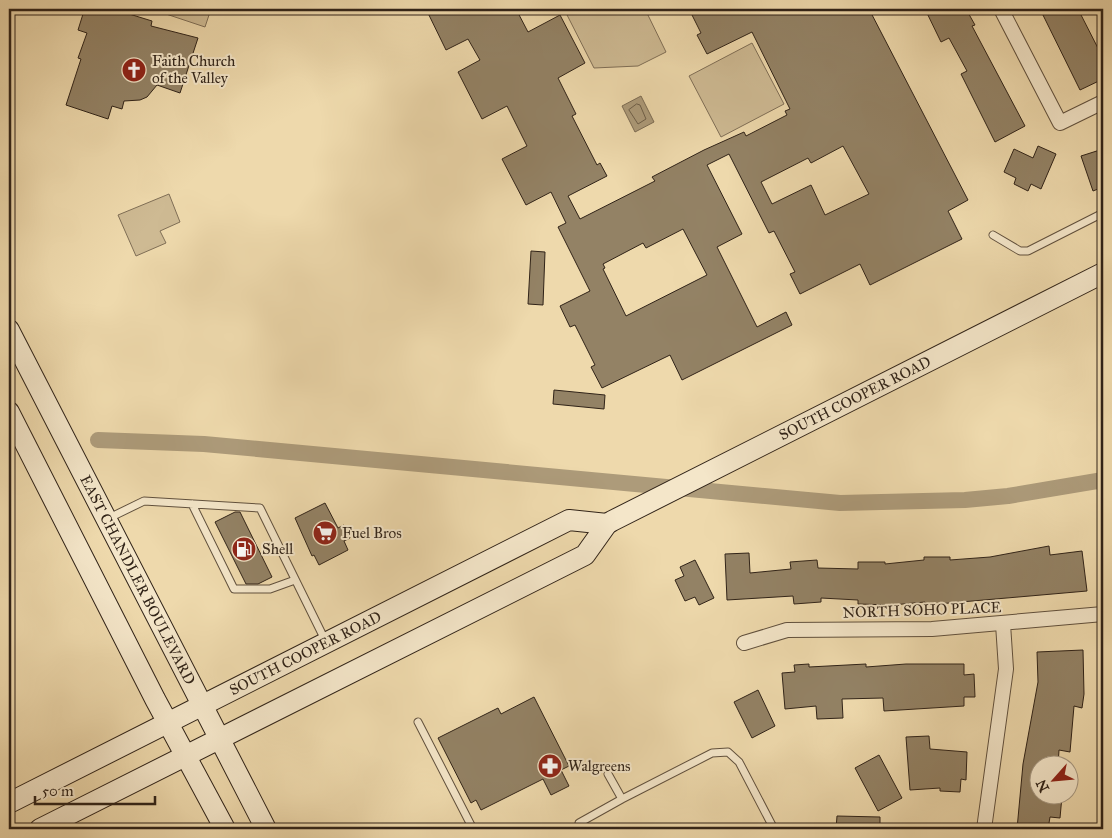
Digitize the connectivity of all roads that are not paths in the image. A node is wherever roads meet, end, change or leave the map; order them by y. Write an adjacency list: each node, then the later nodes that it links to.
1 (1001, 9): 2 (street)
2 (1103, 102)
3 (1103, 213): 4 (lane)
4 (993, 235)
5 (1103, 273): 10 (main road, SOUTH COOPER ROAD)
6 (9, 330): 9 (main road, EAST CHANDLER BOULEVARD)
7 (9, 412): 18 (main road)
8 (192, 504): 9 (lane); 11 (lane); 11 (lane)
9 (107, 519): 16 (main road, EAST CHANDLER BOULEVARD)
10 (607, 524): 14 (main road, SOUTH COOPER ROAD); 19 (main road, SOUTH COOPER ROAD)
11 (295, 580): 14 (lane)
12 (1103, 614): 13 (street, NORTH SOHO PLACE)
13 (1003, 624): 15 (street, NORTH SOHO PLACE); 30 (street)
14 (326, 642): 16 (main road, SOUTH COOPER ROAD)
15 (744, 643)
16 (203, 706): 18 (main road, SOUTH COOPER ROAD); 19 (main road, EAST CHANDLER BOULEVARD)
17 (418, 722): 27 (lane)
18 (168, 723): 20 (main road); 23 (main road, SOUTH COOPER ROAD)
19 (220, 738): 20 (main road, SOUTH COOPER ROAD); 26 (main road, EAST CHANDLER BOULEVARD)
20 (186, 756): 24 (main road, SOUTH COOPER ROAD); 25 (main road)
21 (608, 774): 22 (lane)
22 (622, 799): 28 (lane); 29 (lane)
23 (9, 803)
24 (40, 829)
25 (225, 829)
26 (266, 829)
27 (473, 829)
28 (580, 829)
29 (774, 829)
30 (984, 829)

